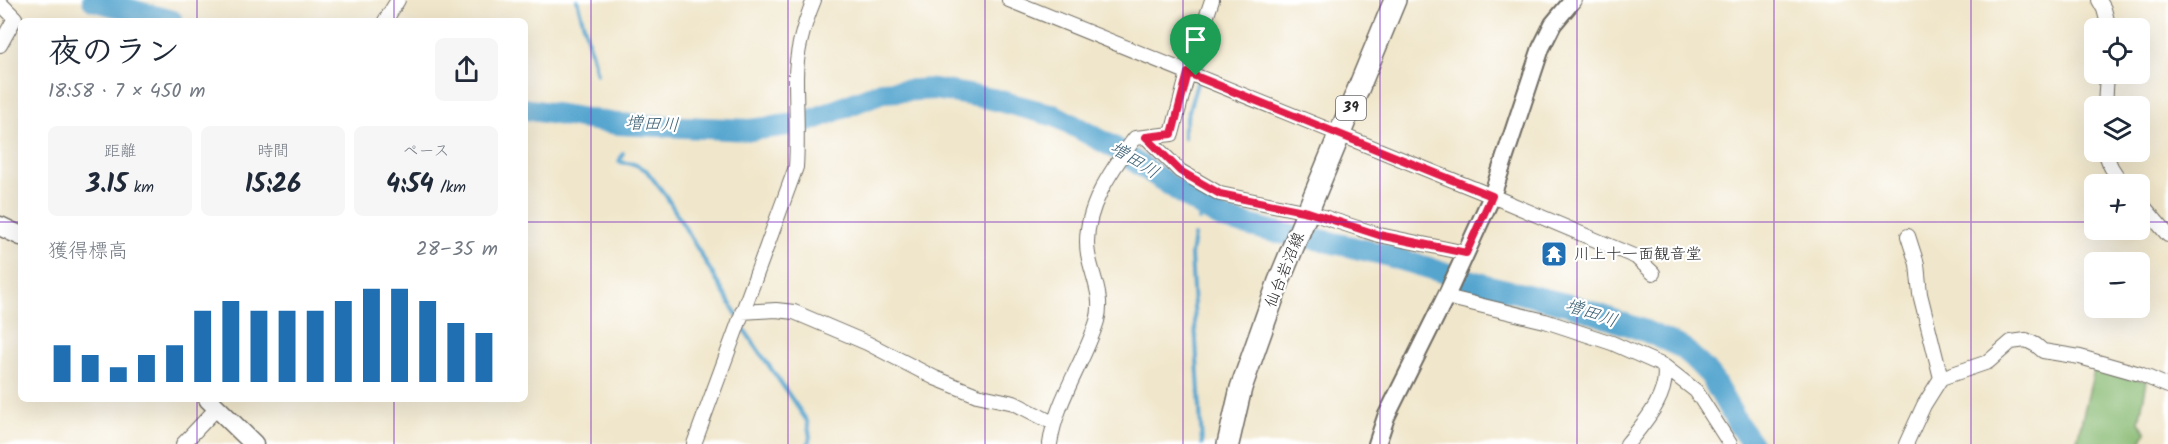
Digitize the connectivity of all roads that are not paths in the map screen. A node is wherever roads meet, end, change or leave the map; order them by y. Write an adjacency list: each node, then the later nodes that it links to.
1 (398, 0): 9 (street)
2 (813, 0): 25 (street)
3 (1009, 0): 12 (street)
4 (1212, 0): 12 (street)
5 (1395, 0): 13 (main road, 仙台岩沼線 / 39)
6 (1573, 0): 15 (street)
7 (2098, 0): 10 (street)
8 (0, 3): 11 (street)
9 (387, 18)
10 (2106, 18)
11 (0, 45)
12 (1196, 76): 13 (street); 14 (street)
13 (1341, 135): 15 (street); 16 (main road, 仙台岩沼線 / 39)
14 (1141, 138): 16 (street); 30 (street)
15 (1492, 196): 22 (street); 23 (street)
16 (1307, 214): 22 (street); 35 (main road, 仙台岩沼線 / 39)
17 (2150, 214): 20 (street)
18 (0, 226): 19 (main road)
19 (18, 235)
20 (2168, 235)
21 (1908, 236): 27 (street)
22 (1465, 256): 24 (street)
23 (1653, 273)
24 (1447, 295): 26 (street); 36 (street)
25 (740, 318): 30 (street); 33 (street)
26 (1664, 366): 37 (street); 38 (street)
27 (1941, 378): 28 (street); 39 (street)
28 (2168, 386)
29 (213, 404): 31 (street); 32 (main road)
30 (1053, 423): 34 (street)
31 (183, 444)
32 (254, 444)
33 (694, 444)
34 (1050, 444)
35 (1228, 444)
36 (1377, 444)
37 (1628, 444)
38 (1730, 444)
39 (1906, 444)

